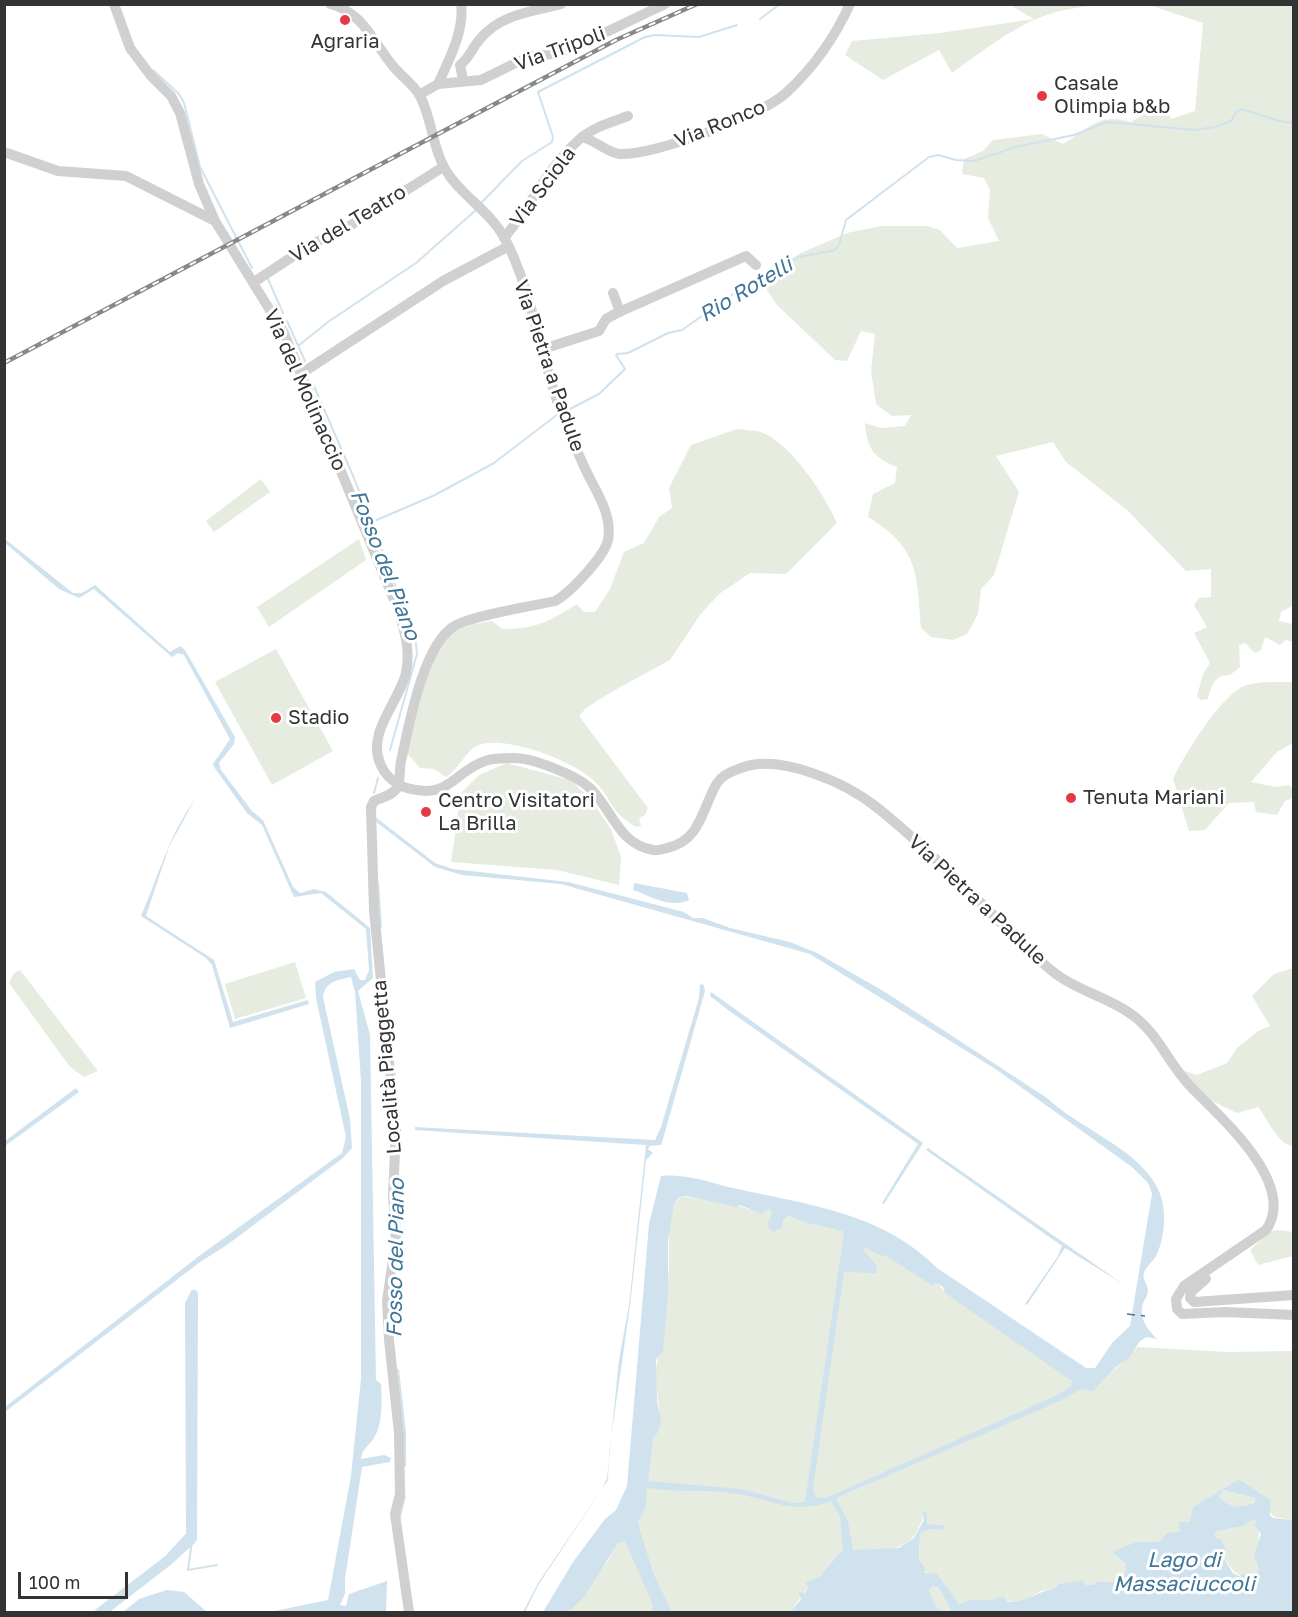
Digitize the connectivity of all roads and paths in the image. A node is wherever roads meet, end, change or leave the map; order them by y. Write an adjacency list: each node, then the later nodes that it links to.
1 (114, 4): 16 (street, Via del Molinaccio)
2 (330, 4): 11 (street, Via Pietra a Padule)
3 (461, 4): 7 (street)
4 (561, 4): 8 (street)
5 (665, 4): 9 (street, Via Tripoli)
6 (850, 4): 13 (street, Via Ronco)
7 (451, 54): 8 (street); 10 (street)
8 (460, 65): 9 (street)
9 (463, 80): 10 (street, Via Tripoli)
10 (438, 84): 11 (street, Via Tripoli)
11 (419, 94): 15 (street, Via Pietra a Padule)
12 (628, 116): 13 (street)
13 (582, 137): 19 (street, Via Sciola)
14 (4, 152): 17 (street)
15 (443, 167): 19 (street, Via Pietra a Padule); 21 (street, Via del Teatro)
16 (205, 196): 17 (street); 18 (street, Via del Molinaccio)
17 (189, 207): 18 (street)
18 (215, 221): 21 (street, Via del Molinaccio)
19 (506, 242): 24 (street, Via Pietra a Padule); 25 (street)
20 (756, 265): 23 (street)
21 (254, 282): 25 (street, Via del Molinaccio)
22 (612, 293): 23 (street)
23 (620, 312): 24 (street)
24 (543, 349): 26 (street, Via Pietra a Padule)
25 (302, 373): 26 (street, Via del Molinaccio)
26 (399, 786): 27 (street, Via Pietra a Padule); 30 (street, Località Piaggetta)
27 (1248, 1241): 28 (street); 29 (street, Via Pietra a Padule)
28 (1293, 1295)
29 (1293, 1315)
30 (409, 1612)

